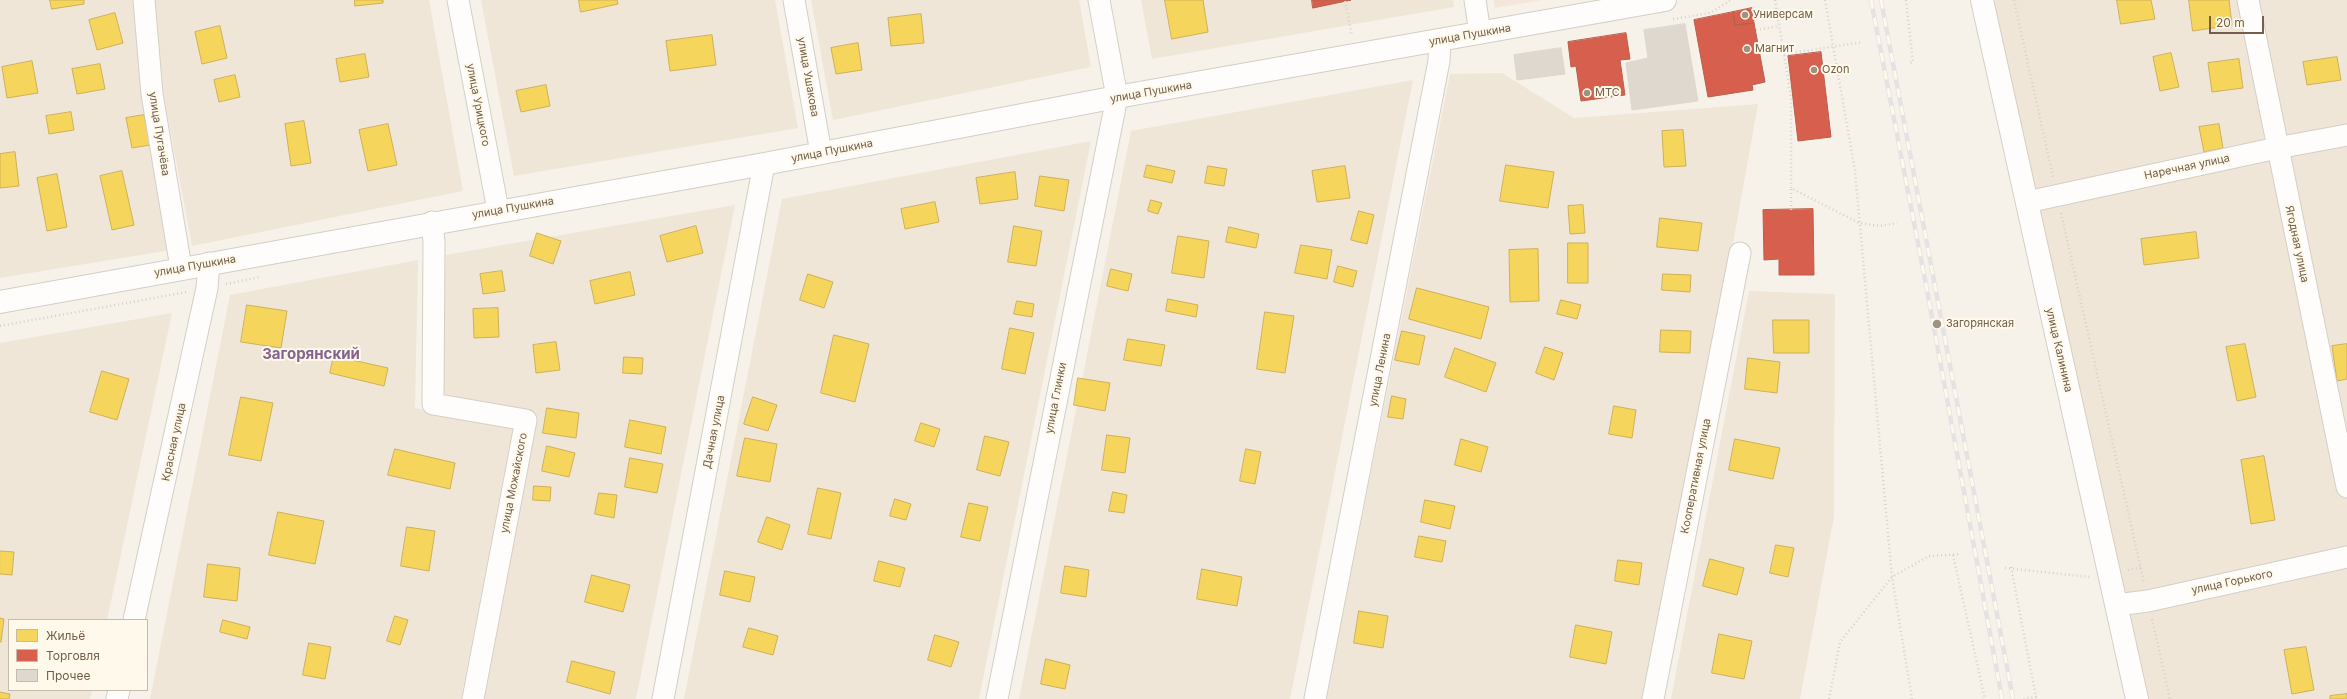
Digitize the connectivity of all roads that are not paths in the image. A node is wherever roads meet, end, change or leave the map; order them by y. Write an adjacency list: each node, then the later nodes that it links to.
1 (144, 0): 21 (street, улица Пугачёва)
2 (458, 0): 17 (street, улица Урицкого)
3 (794, 0): 14 (street, улица Ушакова)
4 (1099, 0): 11 (street)
5 (1475, 0): 9 (street)
6 (1664, 0): 9 (main road, улица Пушкина)
7 (1982, 0): 16 (main road, улица Калинина)
8 (2248, 0): 13 (street, Ягодная улица)
9 (1480, 33): 10 (main road, улица Пушкина)
10 (1440, 40): 11 (main road, улица Пушкина); 30 (street, улица Ленина)
11 (1117, 98): 14 (main road, улица Пушкина); 29 (street, улица Глинки)
12 (2347, 135): 13 (street, Наречная улица)
13 (2277, 148): 16 (street, Наречная улица); 23 (street, Ягодная улица)
14 (822, 153): 15 (main road, улица Пушкина)
15 (764, 164): 17 (main road, улица Пушкина); 28 (street, Дачная улица)
16 (2027, 202): 25 (main road, улица Калинина)
17 (498, 210): 18 (main road, улица Пушкина)
18 (432, 222): 20 (main road, улица Пушкина); 27 (street, улица Можайского)
19 (1740, 252): 31 (street, Кооперативная улица)
20 (209, 263): 21 (main road, улица Пушкина); 26 (street, Красная улица)
21 (181, 268): 22 (main road, улица Пушкина)
22 (0, 302)
23 (2347, 488)
24 (2347, 557): 25 (street, улица Горького)
25 (2116, 605): 32 (main road, улица Калинина)
26 (134, 619)
27 (473, 699)
28 (663, 699)
29 (996, 699)
30 (1315, 699)
31 (1654, 699)
32 (2137, 699)

